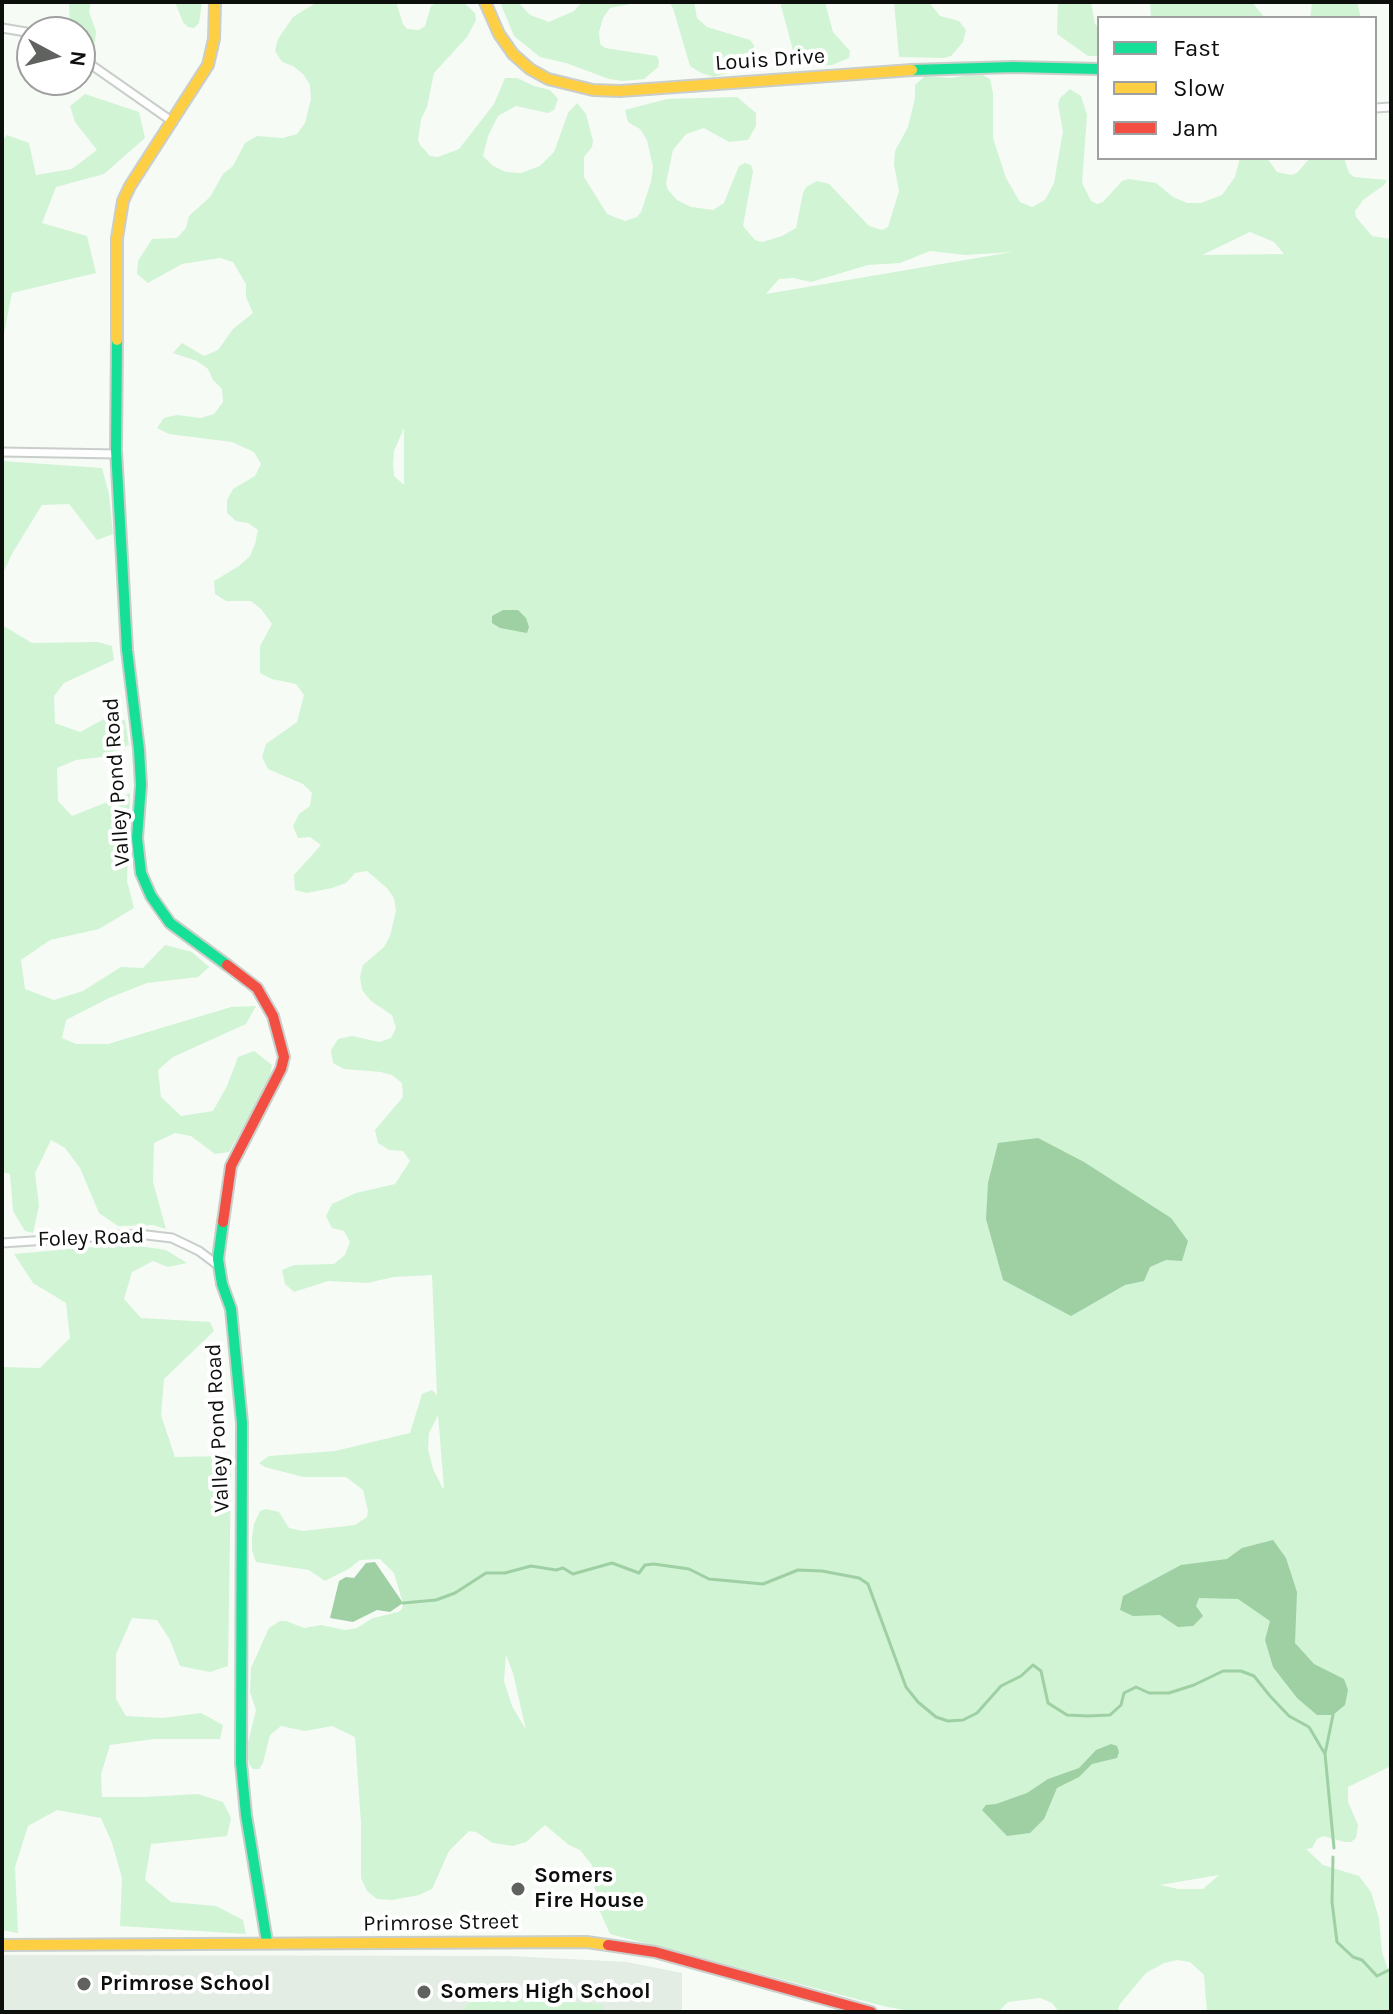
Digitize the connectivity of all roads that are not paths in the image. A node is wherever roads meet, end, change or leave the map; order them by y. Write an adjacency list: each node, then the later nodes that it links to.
1 (215, 2): 5 (street, Valley Pond Road)
2 (485, 2): 4 (street, Louis Drive)
3 (96, 68): 5 (street)
4 (1097, 69)
5 (173, 122): 7 (street, Valley Pond Road)
6 (2, 452): 7 (street)
7 (117, 454): 9 (street, Valley Pond Road)
8 (2, 1243): 9 (street, Foley Road)
9 (219, 1267): 10 (street, Valley Pond Road)
10 (267, 1942): 11 (street, Primrose Street); 12 (street, Primrose Street)
11 (2, 1945)
12 (871, 2012)

